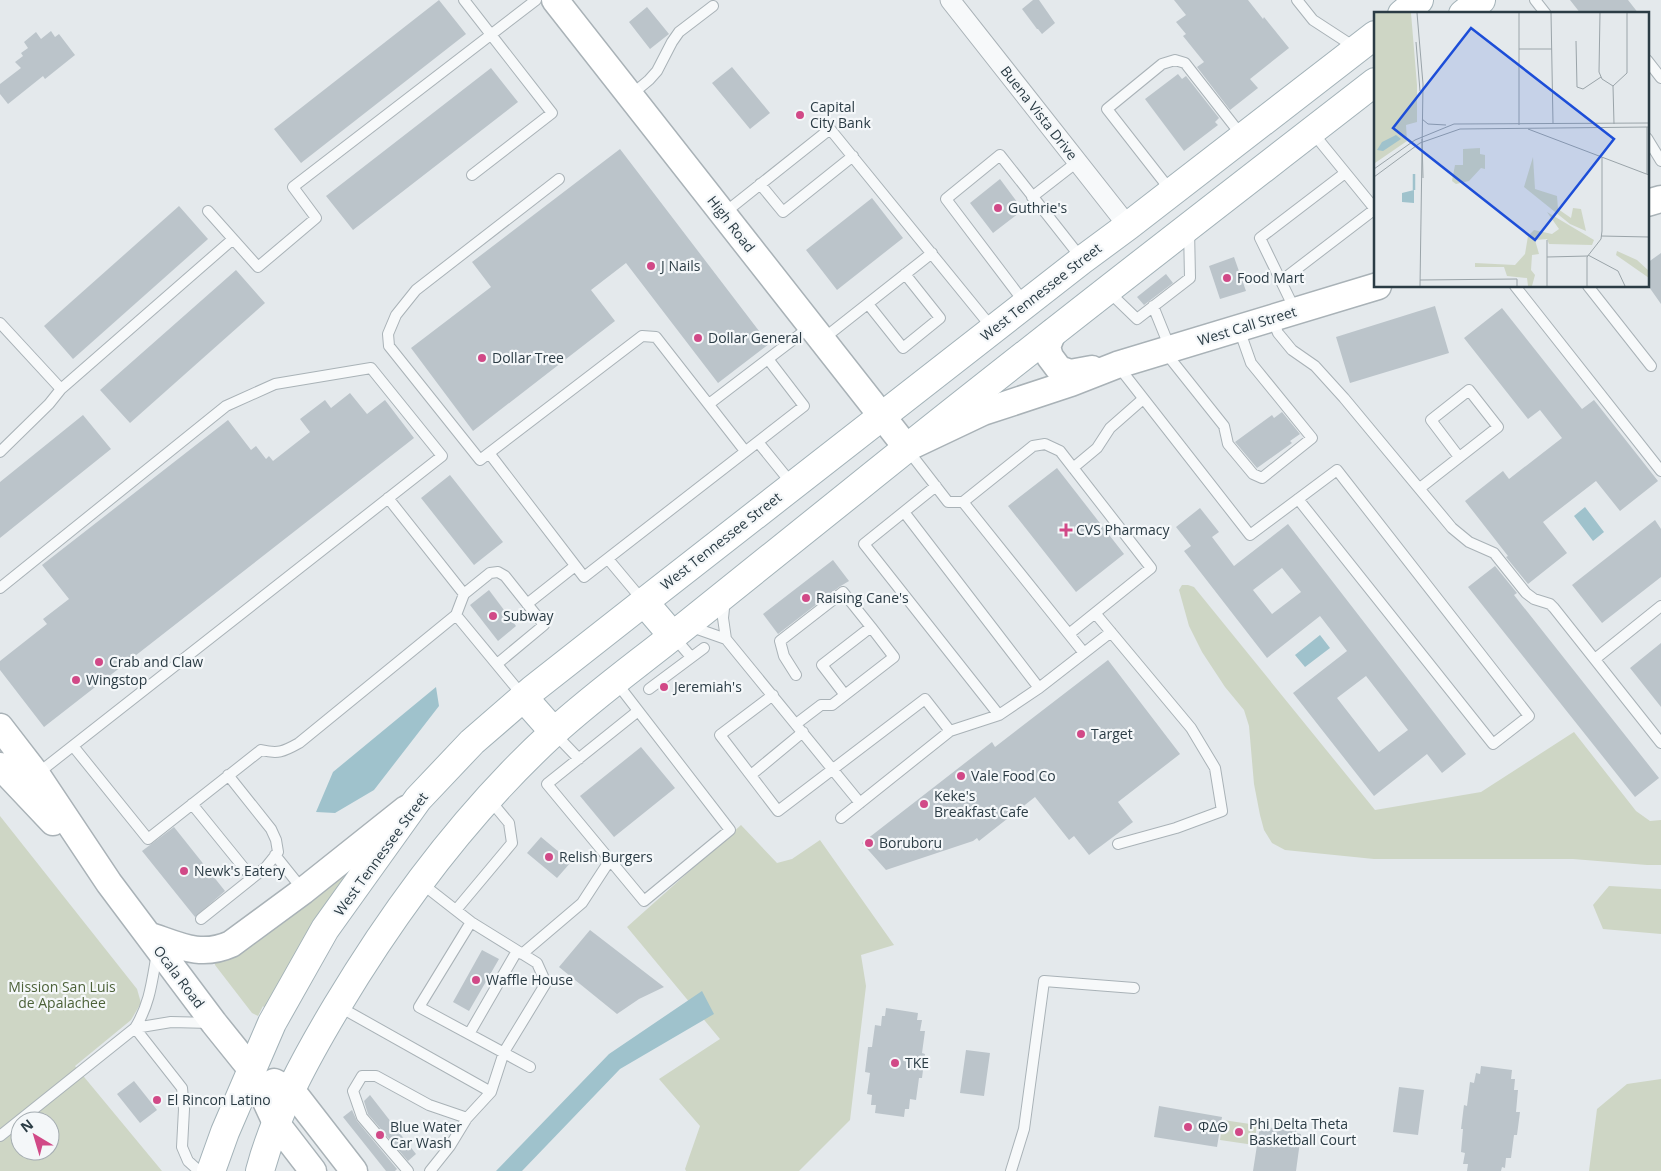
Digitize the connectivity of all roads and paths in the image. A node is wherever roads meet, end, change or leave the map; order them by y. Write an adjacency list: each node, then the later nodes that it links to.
1 (464, 0): 11 (lane)
2 (536, 0): 11 (lane)
3 (555, 0): 16 (street, High Road)
4 (950, 0): 22 (street, Buena Vista Drive)
5 (1297, 0): 12 (lane)
6 (1481, 0): 9 (main road)
7 (1535, 0): 10 (lane)
8 (713, 6): 16 (lane)
9 (1466, 12)
10 (1544, 12)
11 (491, 35): 24 (lane); 37 (lane)
12 (1366, 42): 18 (main road, West Tennessee Street)
13 (1648, 61): 14 (lane)
14 (1661, 78)
15 (1374, 83): 17 (main road)
16 (630, 95): 34 (street, High Road)
17 (1311, 131): 23 (lane); 36 (main road)
18 (1243, 137): 27 (main road, West Tennessee Street); 27 (lane)
19 (1648, 140): 21 (lane)
20 (853, 156): 26 (lane); 26 (lane); 38 (lane)
21 (1661, 161)
22 (1077, 162): 28 (lane); 35 (street, Buena Vista Drive)
23 (1345, 173): 31 (lane); 41 (lane)
24 (472, 175)
25 (559, 179): 67 (lane)
26 (760, 184): 34 (lane)
27 (1172, 192): 35 (main road, West Tennessee Street)
28 (1032, 197): 39 (lane); 47 (lane)
29 (1661, 199): 30 (street)
30 (1648, 203)
31 (1374, 208)
32 (1374, 210): 41 (lane)
33 (208, 211): 37 (lane)
34 (723, 214): 54 (street, High Road)
35 (1128, 226): 39 (main road, West Tennessee Street)
36 (1189, 226): 45 (main road); 48 (lane)
37 (233, 239): 59 (lane)
38 (932, 253): 40 (lane); 52 (lane)
39 (1082, 260): 47 (main road, West Tennessee Street)
40 (905, 274): 46 (lane); 46 (lane)
41 (1281, 281): 49 (lane)
42 (1374, 287): 49 (street, West Call Street)
43 (1518, 288): 70 (lane)
44 (1590, 288): 58 (lane)
45 (1107, 290): 48 (lane); 53 (main road)
46 (868, 304): 54 (lane)
47 (1026, 304): 52 (main road, West Tennessee Street)
48 (1153, 306): 55 (lane)
49 (1284, 315): 51 (street, West Call Street); 73 (lane)
50 (0, 323): 59 (lane)
51 (1238, 328): 55 (street, West Call Street); 55 (lane)
52 (993, 330): 62 (main road, West Tennessee Street)
53 (1053, 332): 57 (street, West Call Street); 64 (main road)
54 (817, 333): 56 (lane); 62 (street, High Road)
55 (1167, 350): 57 (street, West Call Street)
56 (768, 359): 61 (lane); 63 (lane)
57 (1117, 365): 60 (lane); 64 (street, West Call Street)
58 (1651, 366)
59 (61, 389): 66 (lane)
60 (1143, 399): 69 (lane); 75 (lane)
61 (709, 404): 65 (lane); 67 (lane)
62 (882, 416): 64 (street, High Road); 71 (main road, West Tennessee Street)
63 (758, 442): 65 (lane); 71 (lane)
64 (907, 448): 72 (lane); 81 (main road)
65 (745, 451): 78 (lane)
66 (0, 452)
67 (489, 454): 79 (lane)
68 (1459, 456): 68 (lane); 73 (lane)
69 (1073, 468): 76 (lane); 86 (lane)
70 (1661, 471)
71 (793, 485): 83 (main road, West Tennessee Street)
72 (936, 486): 76 (lane); 77 (lane)
73 (1420, 488): 96 (lane)
74 (388, 498): 80 (lane); 82 (lane); 112 (lane)
75 (1298, 499): 75 (lane)
76 (963, 502): 91 (lane)
77 (904, 512): 100 (lane); 106 (lane)
78 (608, 559): 79 (lane); 83 (lane)
79 (575, 566): 84 (lane)
80 (0, 588)
81 (726, 593): 89 (main road); 92 (lane)
82 (464, 594): 84 (lane); 87 (lane)
83 (644, 602): 89 (main road); 104 (main road, West Tennessee Street)
84 (527, 604): 97 (lane)
85 (1661, 606): 96 (lane)
86 (1095, 613): 90 (lane); 91 (lane)
87 (456, 615): 97 (lane); 117 (lane)
88 (871, 627): 98 (lane); 103 (lane); 103 (lane)
89 (679, 630): 92 (lane); 95 (lane); 99 (main road)
90 (1111, 632): 94 (lane); 124 (lane)
91 (1069, 634): 94 (lane)
92 (726, 639): 102 (lane)
93 (704, 648): 95 (lane)
94 (1084, 653): 100 (lane)
95 (691, 657): 101 (lane)
96 (1595, 659): 111 (lane)
97 (497, 664): 104 (lane)
98 (796, 674)
99 (616, 681): 105 (lane); 110 (main road)
100 (1039, 688): 106 (lane)
101 (649, 690)
102 (772, 695): 108 (lane); 116 (lane)
103 (845, 695): 108 (lane)
104 (524, 697): 110 (main road); 120 (main road, West Tennessee Street)
105 (638, 712): 113 (lane); 126 (lane)
106 (999, 715): 109 (lane)
107 (0, 727): 118 (street, Ocala Road)
108 (800, 728): 115 (lane); 116 (lane)
109 (950, 731): 115 (lane); 121 (lane)
110 (554, 732): 113 (lane); 119 (main road)
111 (1661, 743)
112 (73, 746): 118 (lane); 122 (lane)
113 (579, 758): 126 (lane)
114 (0, 766): 118 (street, Ocala Road)
115 (834, 770): 116 (lane); 121 (lane)
116 (751, 775)
117 (228, 776): 122 (lane); 125 (lane)
118 (29, 781): 133 (street, Ocala Road)
119 (488, 798): 128 (main road); 130 (lane)
120 (418, 799): 129 (street); 142 (main road, West Tennessee Street)
121 (860, 803): 123 (lane)
122 (192, 804): 127 (lane)
123 (842, 818)
124 (1118, 844)
125 (275, 855): 127 (lane); 129 (lane)
126 (610, 860): 134 (lane)
127 (252, 878): 131 (lane)
128 (420, 883): 130 (lane); 136 (main road)
129 (304, 891): 133 (street)
130 (456, 910): 132 (lane)
131 (201, 919)
132 (471, 922): 134 (lane); 139 (lane)
133 (153, 942): 137 (street, Ocala Road); 138 (lane)
134 (520, 952): 139 (lane); 140 (lane)
135 (1134, 988): 155 (lane)
136 (338, 1006): 143 (main road); 144 (lane)
137 (214, 1023): 138 (lane); 142 (street, Ocala Road)
138 (134, 1028): 147 (lane); 148 (lane)
139 (469, 1034): 140 (lane)
140 (504, 1052): 141 (lane); 144 (lane)
141 (530, 1067)
142 (251, 1069): 143 (street, Ocala Road); 146 (street, Ocala Road); 149 (main road, West Tennessee Street)
143 (292, 1091): 146 (main road); 152 (street, Ocala Road)
144 (492, 1092): 145 (lane)
145 (467, 1118): 153 (lane); 154 (lane)
146 (276, 1123): 150 (main road); 151 (street, Ocala Road)
147 (0, 1136)
148 (199, 1171)
149 (211, 1171)
150 (260, 1171)
151 (313, 1171)
152 (354, 1171)
153 (408, 1171)
154 (430, 1171)
155 (1011, 1171)

